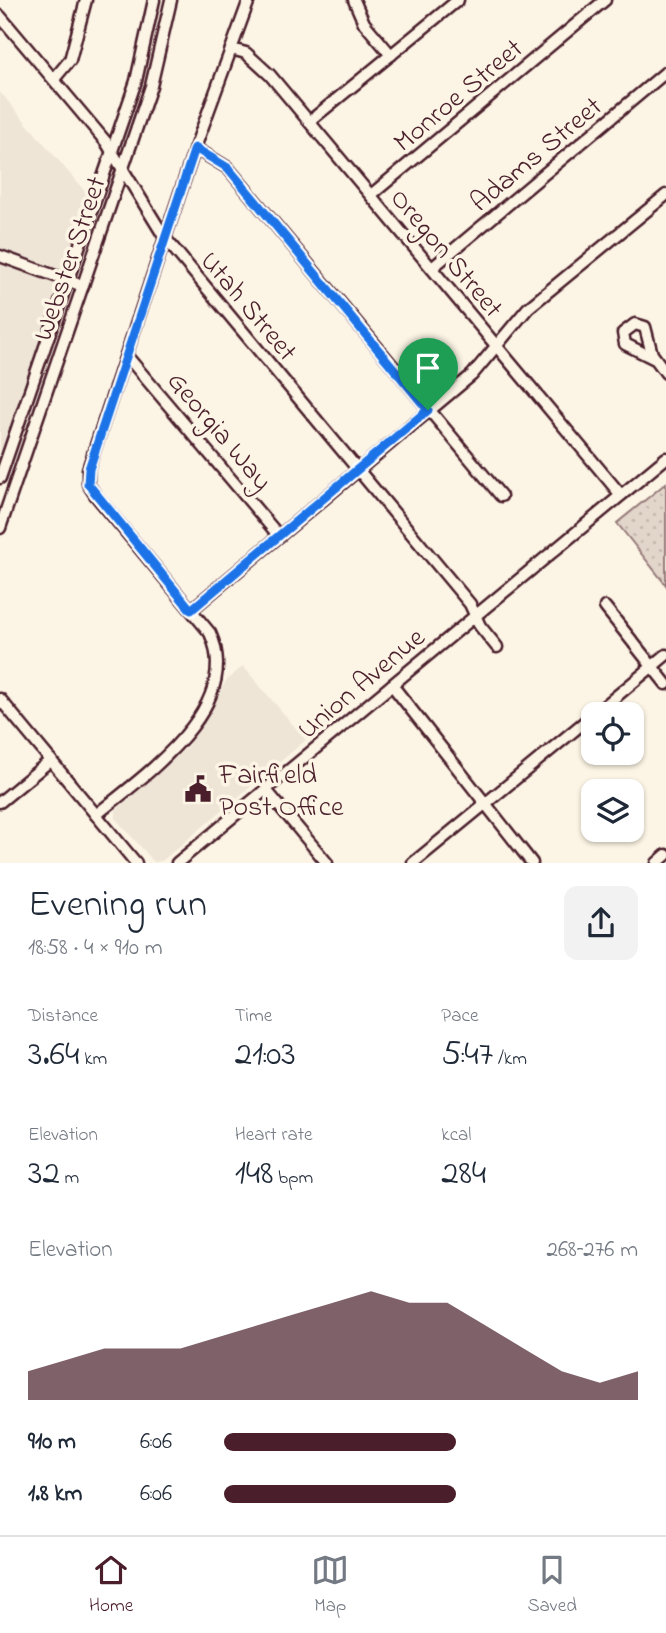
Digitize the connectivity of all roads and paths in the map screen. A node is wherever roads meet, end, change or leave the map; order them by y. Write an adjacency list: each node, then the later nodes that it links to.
1 (86, 0): 12 (street)
2 (154, 0): 15 (street, Webster Street)
3 (171, 0): 16 (street, Webster Street)
4 (249, 0): 9 (street)
5 (354, 0): 10 (street)
6 (458, 0): 10 (street)
7 (604, 0): 17 (street, Monroe Street)
8 (0, 16): 12 (street, Utah Street)
9 (231, 49): 13 (street, Oregon Street); 14 (street)
10 (391, 55): 13 (street)
11 (666, 72): 21 (street, Adams Street)
12 (54, 79): 15 (street, Utah Street)
13 (310, 121): 17 (street, Oregon Street)
14 (195, 148): 19 (street); 28 (street)
15 (111, 151): 16 (street, Utah Street); 22 (street, Webster Street)
16 (122, 169): 19 (street, Utah Street); 23 (street, Webster Street)
17 (371, 195): 21 (street, Oregon Street)
18 (666, 195): 24 (street)
19 (165, 238): 25 (street); 30 (street, Utah Street)
20 (0, 256): 22 (street)
21 (432, 268): 24 (street, Oregon Street)
22 (68, 280): 23 (street); 31 (street, Webster Street)
23 (83, 286): 34 (street, Webster Street)
24 (496, 345): 28 (street); 32 (street, Oregon Street)
25 (126, 355): 35 (street, Georgia Way); 37 (street)
26 (654, 359): 27 (street)
27 (666, 373)
28 (428, 410): 30 (street); 33 (street)
29 (666, 458): 32 (street, Union Avenue)
30 (358, 470): 35 (street); 38 (street, Utah Street)
31 (0, 478)
32 (621, 495): 38 (street, Union Avenue)
33 (501, 496)
34 (0, 528)
35 (279, 536): 37 (street)
36 (605, 607): 41 (street)
37 (191, 610): 51 (street)
38 (475, 616): 39 (street); 43 (street, Union Avenue)
39 (497, 647)
40 (666, 655): 41 (street)
41 (652, 666): 42 (street); 45 (street)
42 (666, 684)
43 (392, 685): 48 (street, Union Avenue); 50 (street)
44 (0, 699): 47 (street)
45 (609, 702)
46 (581, 725): 50 (street)
47 (51, 760): 49 (street); 51 (street)
48 (266, 790): 53 (street, Union Avenue); 54 (street)
49 (0, 802)
50 (485, 803): 55 (street); 56 (street)
51 (96, 815): 52 (street)
52 (136, 863)
53 (177, 863)
54 (327, 863)
55 (413, 863)
56 (532, 863)

